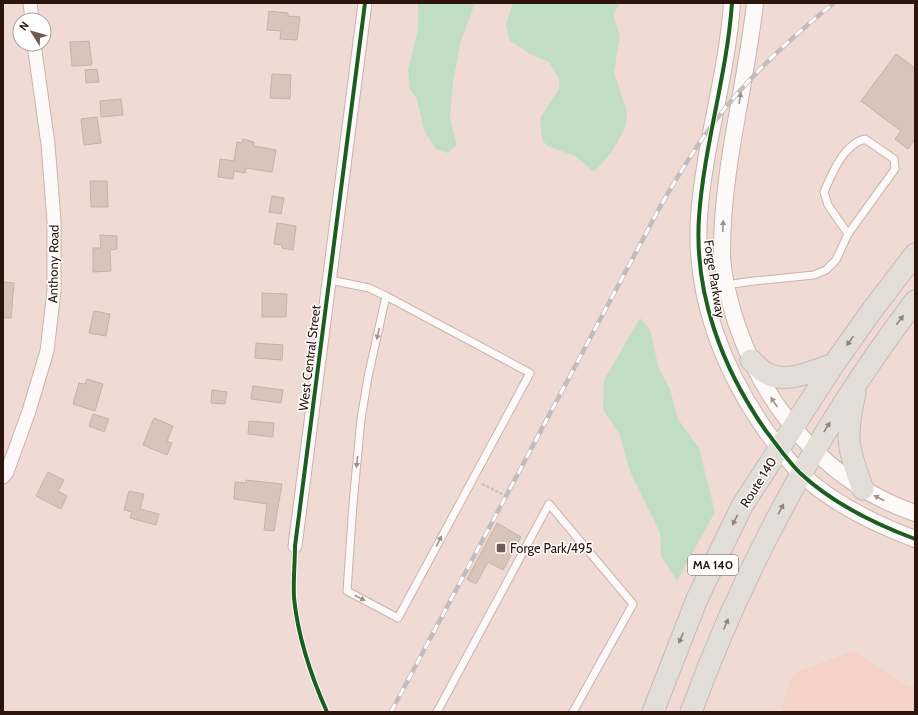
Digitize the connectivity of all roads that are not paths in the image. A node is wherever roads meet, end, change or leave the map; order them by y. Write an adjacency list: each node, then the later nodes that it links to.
1 (365, 3): 7 (street, West Central Street)
2 (732, 3): 9 (street, Forge Parkway)
3 (755, 3): 8 (street, Forge Parkway, one-way to 3)
4 (35, 52): 19 (street, Anthony Road)
5 (848, 234): 5 (lane); 8 (lane)
6 (915, 254): 13 (main road, Route 140 / MA 140, one-way to 13)
7 (330, 280): 10 (lane); 23 (street, West Central Street)
8 (727, 286): 9 (lane); 12 (street, Forge Parkway)
9 (704, 288): 16 (street, Forge Parkway)
10 (386, 296): 10 (lane, one-way to 10)
11 (915, 301): 14 (main road, MA 140, one-way to 11)
12 (751, 360): 13 (main road); 15 (street, Forge Parkway, one-way to 12)
13 (834, 364): 15 (main road, Route 140 / MA 140)
14 (857, 379): 17 (main road, MA 140, one-way to 14); 20 (main road)
15 (793, 428): 16 (main road, Route 140 / MA 140); 17 (street, Forge Parkway)
16 (779, 449): 18 (street, Forge Parkway); 26 (main road, Route 140 / MA 140, one-way to 26)
17 (813, 450): 18 (main road, MA 140); 20 (street, Forge Parkway)
18 (800, 473): 22 (street, Forge Parkway); 27 (main road, MA 140, one-way to 18)
19 (3, 478)
20 (863, 489): 21 (street, Forge Parkway, one-way to 20)
21 (915, 514)
22 (915, 539)
23 (295, 546)
24 (437, 712): 25 (lane)
25 (574, 712)
26 (653, 712)
27 (691, 712)

